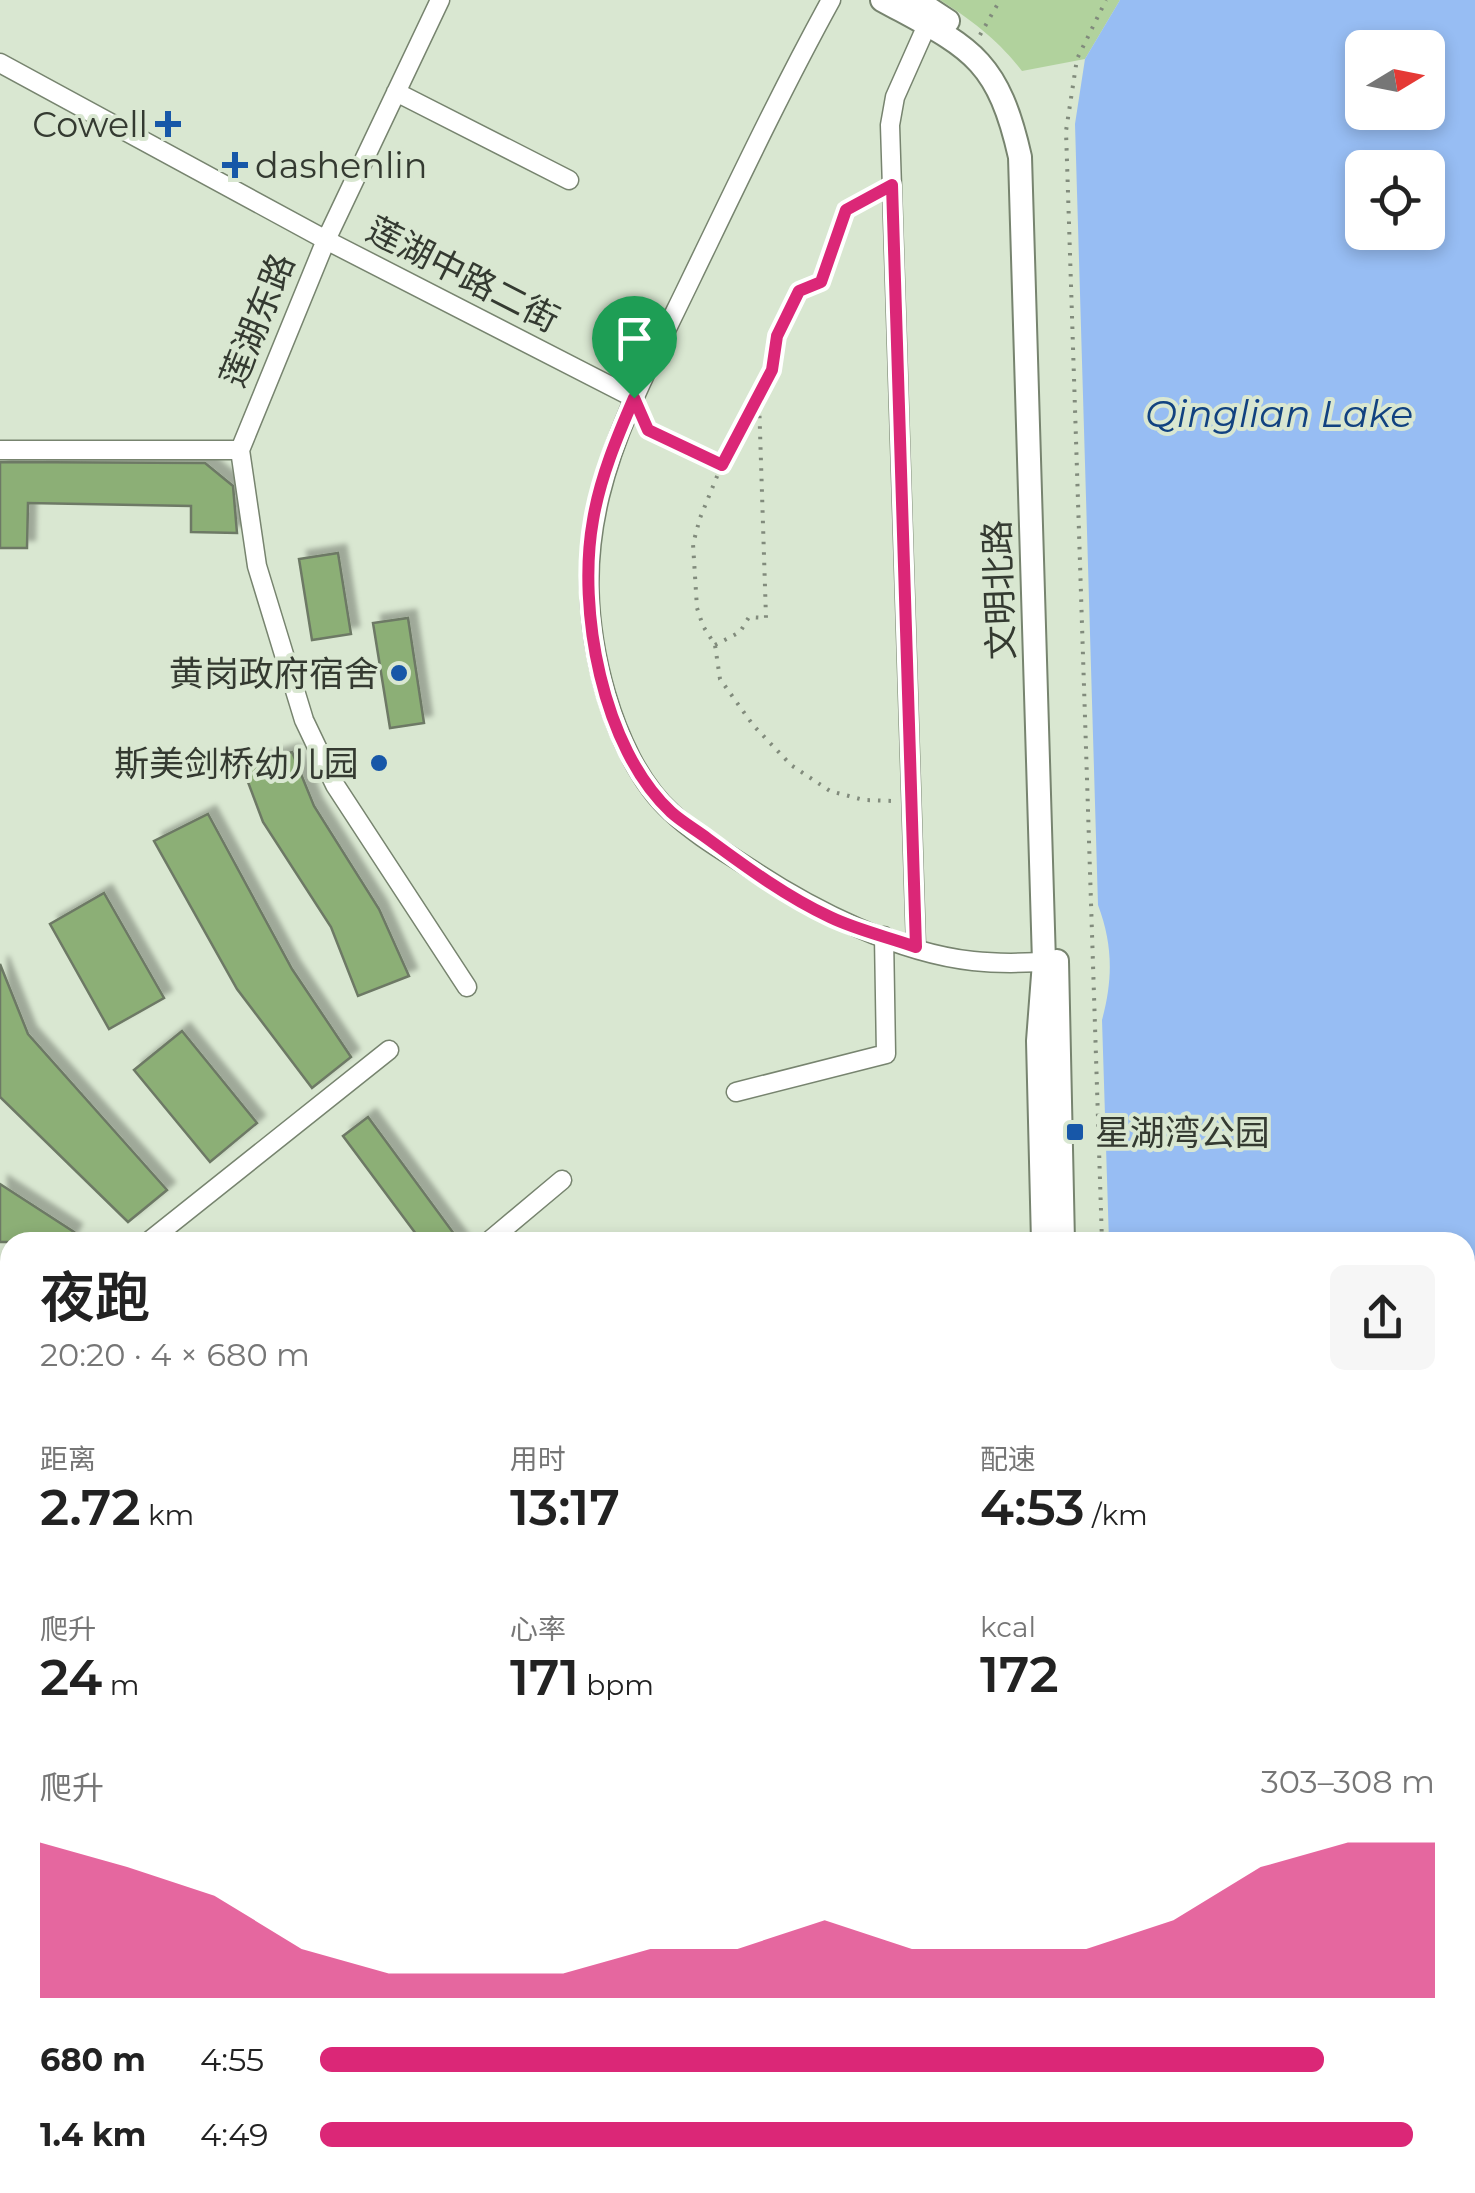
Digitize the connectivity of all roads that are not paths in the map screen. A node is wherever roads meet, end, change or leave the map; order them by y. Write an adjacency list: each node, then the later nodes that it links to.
1 (440, 0): 7 (street, 莲湖东路)
2 (831, 0): 10 (street)
3 (882, 0): 5 (street, 文明北路)
4 (916, 0): 15 (street, 文明北路)
5 (927, 24): 14 (street); 15 (street, 文明北路)
6 (0, 63): 9 (street, 莲湖中路二街)
7 (396, 92): 8 (street); 9 (street, 莲湖东路)
8 (569, 180)
9 (326, 240): 10 (street, 莲湖中路二街); 12 (street, 莲湖东路)
10 (634, 398): 13 (street)
11 (0, 450): 12 (street)
12 (240, 450): 16 (street)
13 (884, 936): 14 (street); 18 (street)
14 (916, 947): 15 (street)
15 (1050, 961): 22 (street, 文明北路); 23 (street, 文明北路)
16 (467, 987)
17 (389, 1050): 20 (street)
18 (736, 1092)
19 (562, 1180): 21 (street)
20 (161, 1232)
21 (500, 1232)
22 (1043, 1232)
23 (1063, 1232)

